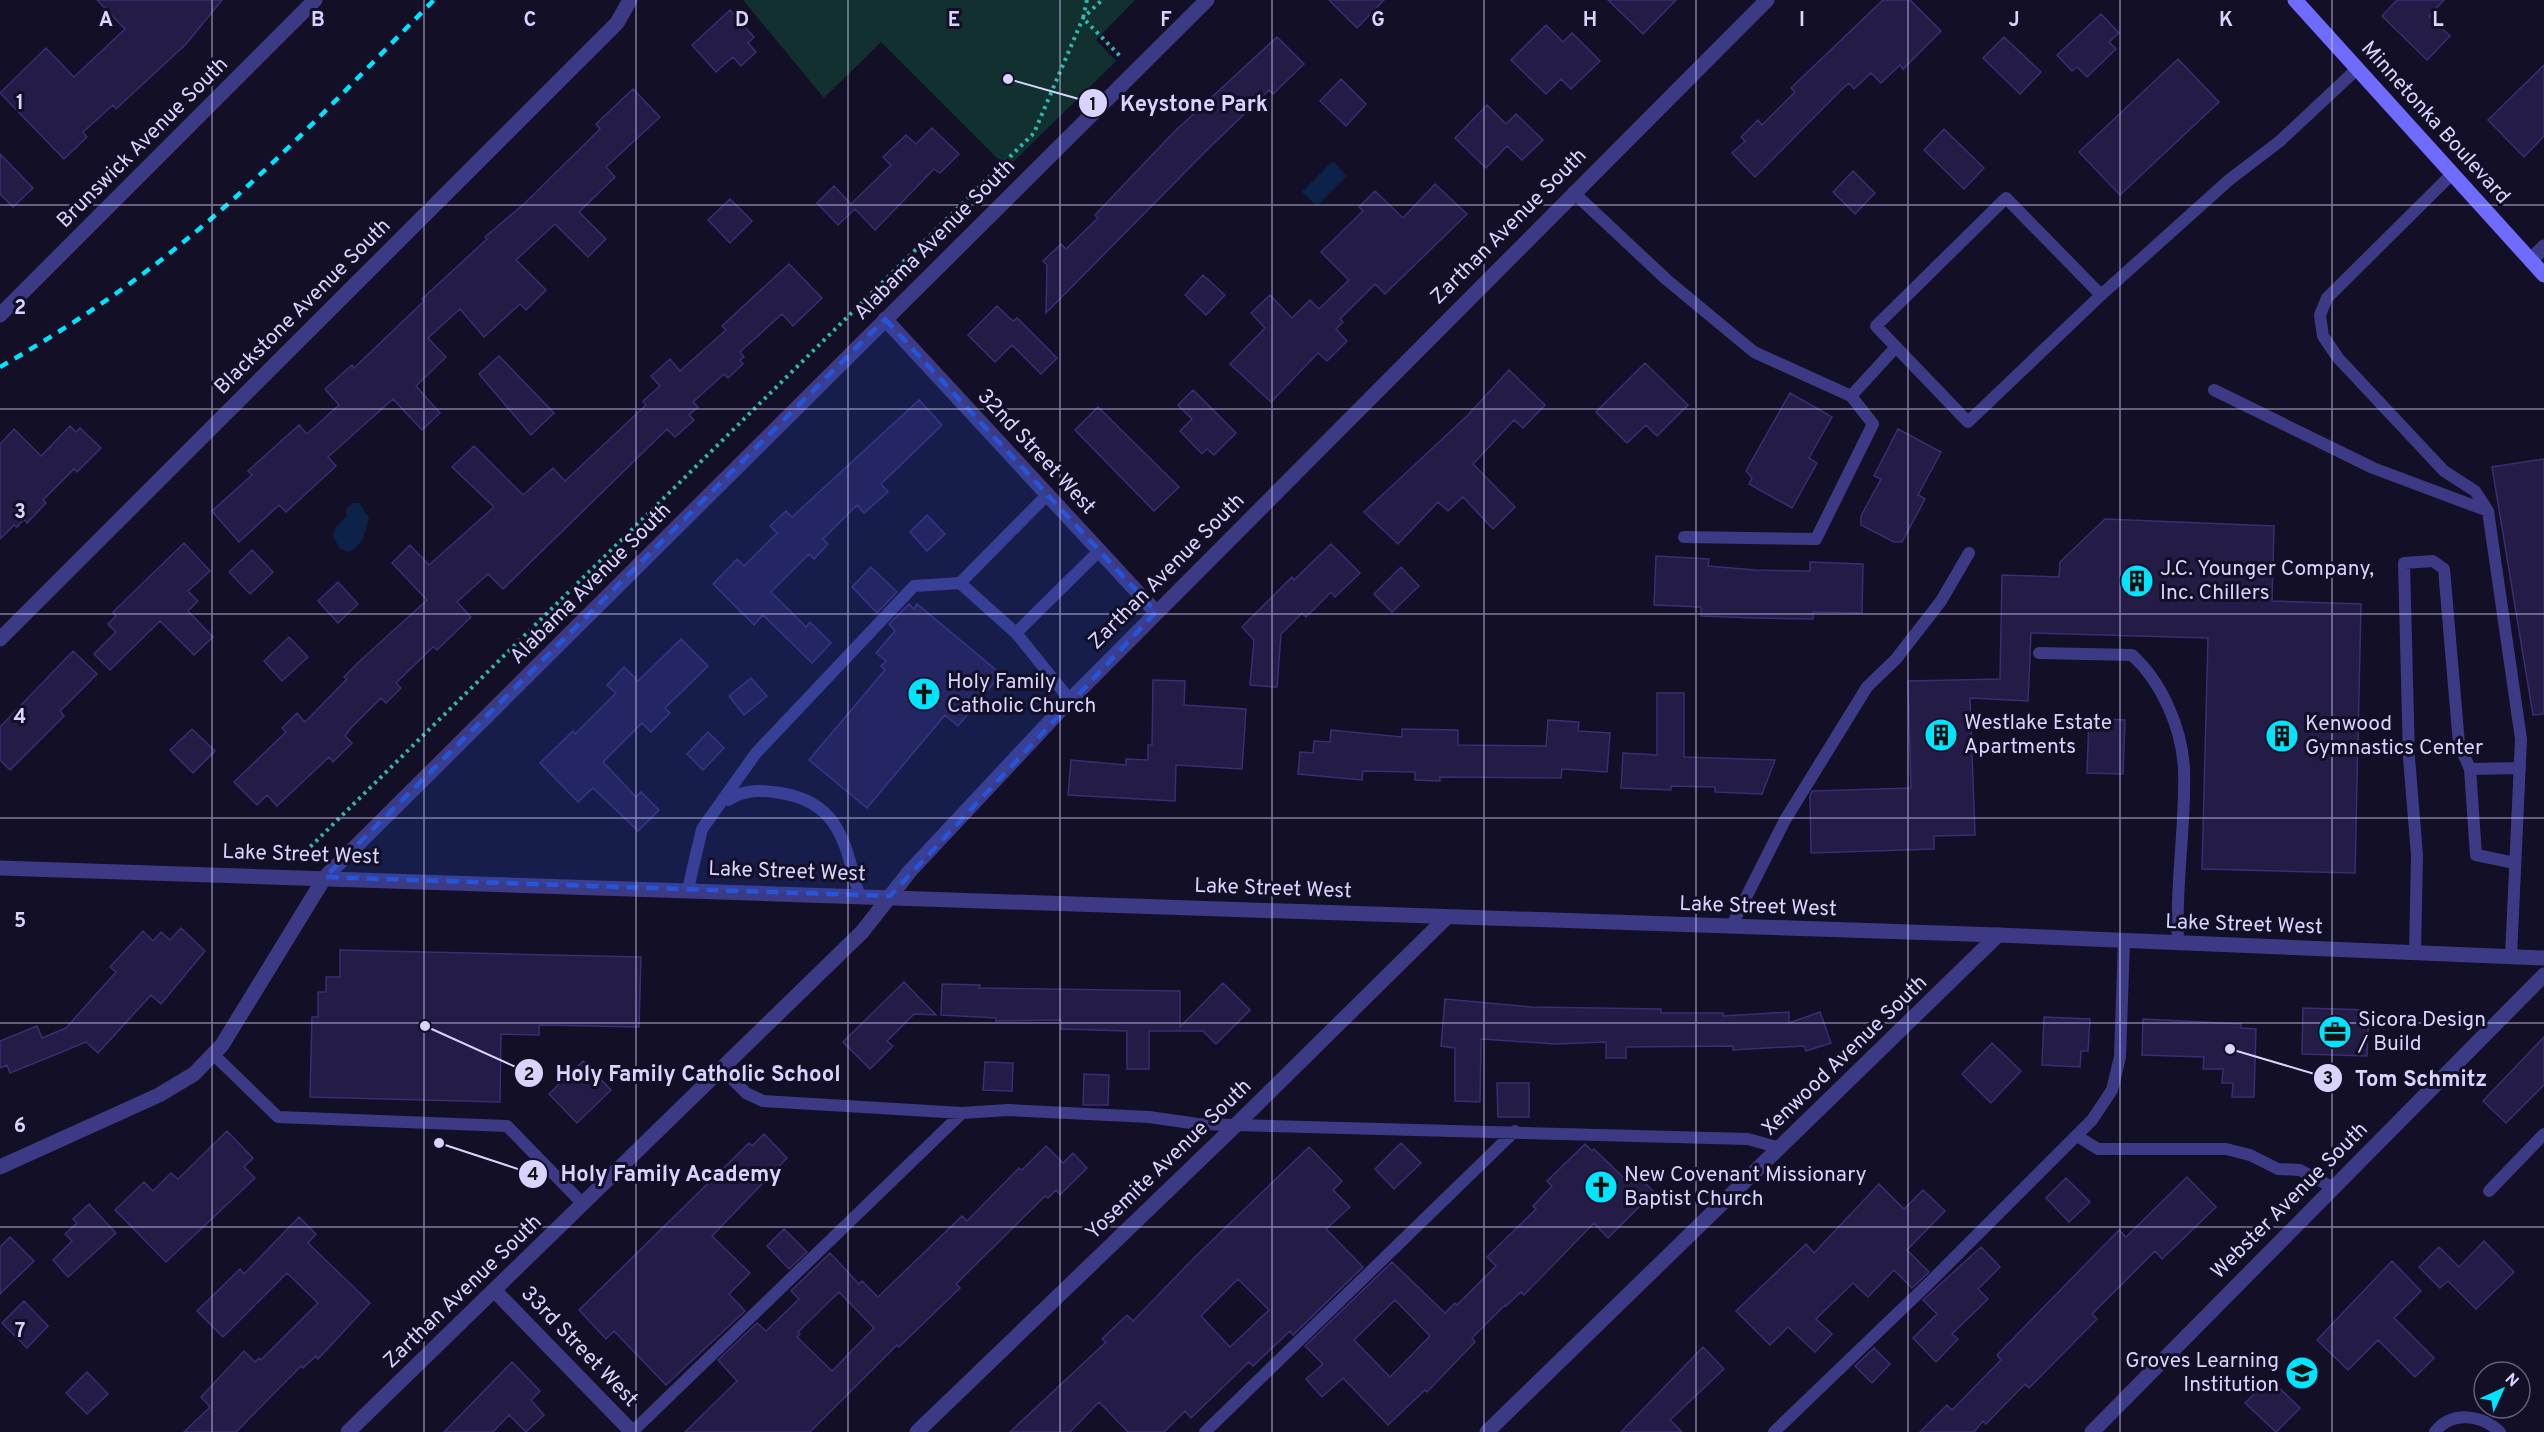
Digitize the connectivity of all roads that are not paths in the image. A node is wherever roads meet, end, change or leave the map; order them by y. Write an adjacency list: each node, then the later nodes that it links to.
1 (315, 0): 13 (street, Brunswick Avenue South)
2 (630, 0): 26 (street, Blackstone Avenue South)
3 (1208, 0): 14 (street, Alabama Avenue South)
4 (1767, 0): 8 (street, Zarthan Avenue South)
5 (2295, 0): 6 (main road, Minnetonka Boulevard)
6 (2357, 69): 7 (main road, Minnetonka Boulevard); 12 (lane)
7 (2453, 173): 10 (main road, Minnetonka Boulevard); 19 (lane)
8 (1573, 192): 17 (lane); 24 (street, Zarthan Avenue South)
9 (2544, 247): 10 (street)
10 (2531, 260): 11 (main road, Minnetonka Boulevard)
11 (2544, 275)
12 (2101, 295): 15 (lane); 15 (lane)
13 (0, 315)
14 (885, 319): 18 (street, 32nd Street West); 34 (street, Alabama Avenue South)
15 (1896, 347): 17 (lane)
16 (2214, 390): 19 (lane)
17 (1851, 396): 20 (lane)
18 (1047, 495): 21 (street, 32nd Street West); 23 (lane)
19 (2488, 511): 29 (lane)
20 (1684, 537)
21 (1098, 550): 24 (street, 32nd Street West); 25 (lane)
22 (1970, 553): 39 (lane)
23 (960, 583): 25 (lane); 31 (lane)
24 (1156, 612): 28 (street, Zarthan Avenue South)
25 (1016, 633): 28 (lane)
26 (0, 639)
27 (2039, 654): 42 (lane)
28 (1070, 699): 37 (street, Zarthan Avenue South)
29 (2520, 768): 30 (lane); 32 (lane)
30 (2470, 770): 32 (lane); 43 (lane)
31 (720, 805): 35 (lane); 36 (lane)
32 (2515, 863): 44 (lane)
33 (0, 868): 34 (street, Lake Street West)
34 (325, 877): 35 (street, Lake Street West); 47 (street, Alabama Avenue South)
35 (688, 890): 36 (street, Lake Street West)
36 (859, 895): 37 (street, Lake Street West)
37 (890, 896): 38 (street, Lake Street West); 48 (street, Zarthan Avenue South)
38 (1447, 917): 39 (street, Lake Street West); 50 (street, Yosemite Avenue South)
39 (1731, 927): 40 (street, Lake Street West)
40 (1998, 935): 41 (street, Lake Street West); 54 (street, Xenwood Avenue South)
41 (2124, 941): 42 (street, Lake Street West); 53 (lane)
42 (2178, 943): 43 (street, Lake Street West)
43 (2415, 953): 44 (street, Lake Street West)
44 (2511, 957): 45 (street, Lake Street West)
45 (2544, 958)
46 (2544, 975): 56 (street, Webster Avenue South)
47 (213, 1054): 55 (street, Alabama Avenue South); 58 (lane)
48 (722, 1069): 49 (lane); 58 (street, Zarthan Avenue South)
49 (962, 1113): 50 (lane); 61 (lane)
50 (1237, 1124): 51 (lane); 62 (street, Yosemite Avenue South)
51 (1515, 1131): 54 (lane); 63 (lane)
52 (2544, 1134): 57 (lane)
53 (2077, 1136): 56 (lane); 65 (lane)
54 (1780, 1148): 64 (street, Xenwood Avenue South)
55 (0, 1167)
56 (2332, 1187): 66 (street, Webster Avenue South)
57 (2488, 1191)
58 (584, 1204): 59 (street, Zarthan Avenue South)
59 (495, 1291): 60 (street, Zarthan Avenue South); 61 (street, 33rd Street West)
60 (348, 1432)
61 (632, 1432)
62 (917, 1432)
63 (1205, 1432)
64 (1488, 1432)
65 (1774, 1432)
66 (2091, 1432)
67 (2435, 1432): 68 (lane)
68 (2500, 1432)

